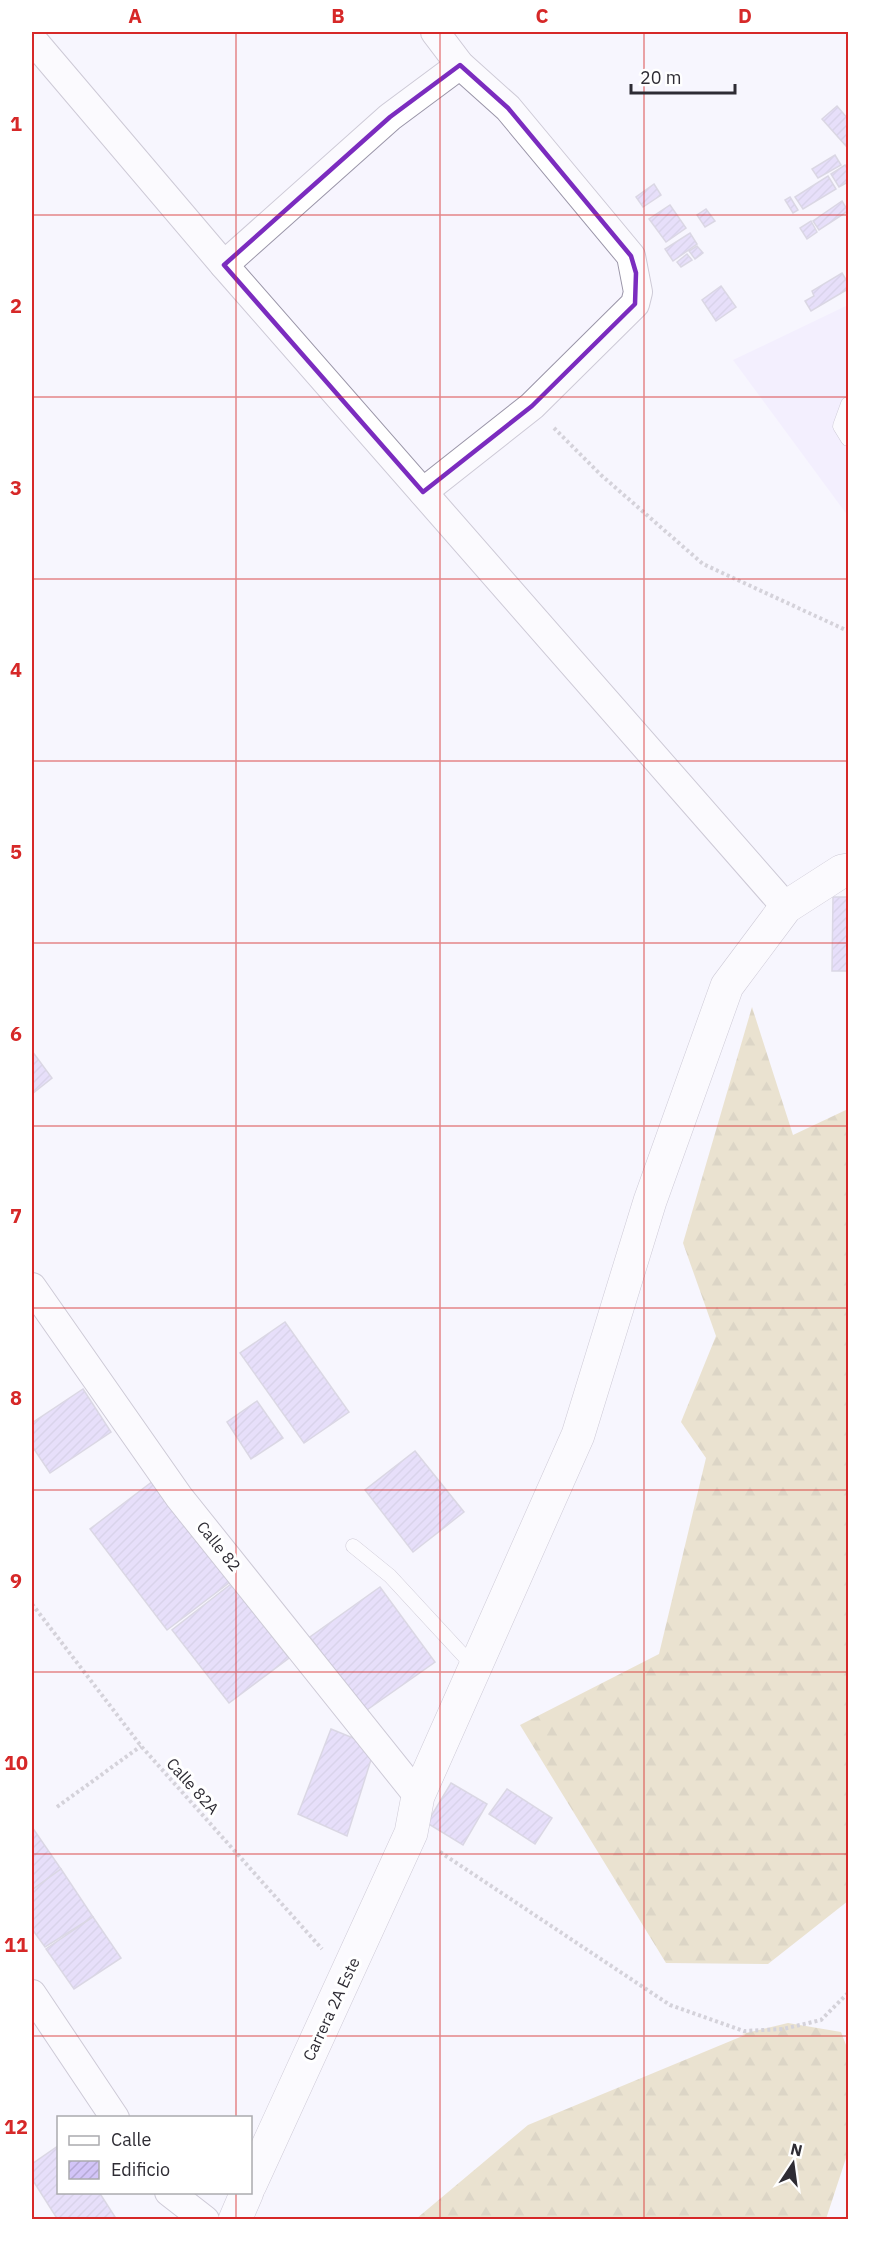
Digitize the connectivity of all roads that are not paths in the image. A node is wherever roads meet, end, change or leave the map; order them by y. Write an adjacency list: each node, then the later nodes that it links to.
1 (435, 32): 3 (street)
2 (32, 39): 4 (street)
3 (460, 65): 4 (street); 7 (street)
4 (224, 265): 7 (street)
5 (849, 404): 6 (lane)
6 (849, 438)
7 (423, 492): 9 (street)
8 (846, 867): 9 (street)
9 (786, 906): 12 (street, Carrera 2A Este)
10 (32, 1287): 13 (street, Calle 82)
11 (353, 1546): 12 (lane)
12 (475, 1668): 13 (street, Carrera 2A Este)
13 (418, 1796): 16 (street, Carrera 2A Este)
14 (32, 1994): 15 (street)
15 (114, 2116)
16 (252, 2181)
17 (170, 2194): 19 (street)
18 (247, 2194): 20 (street)
19 (205, 2220)
20 (235, 2220)

